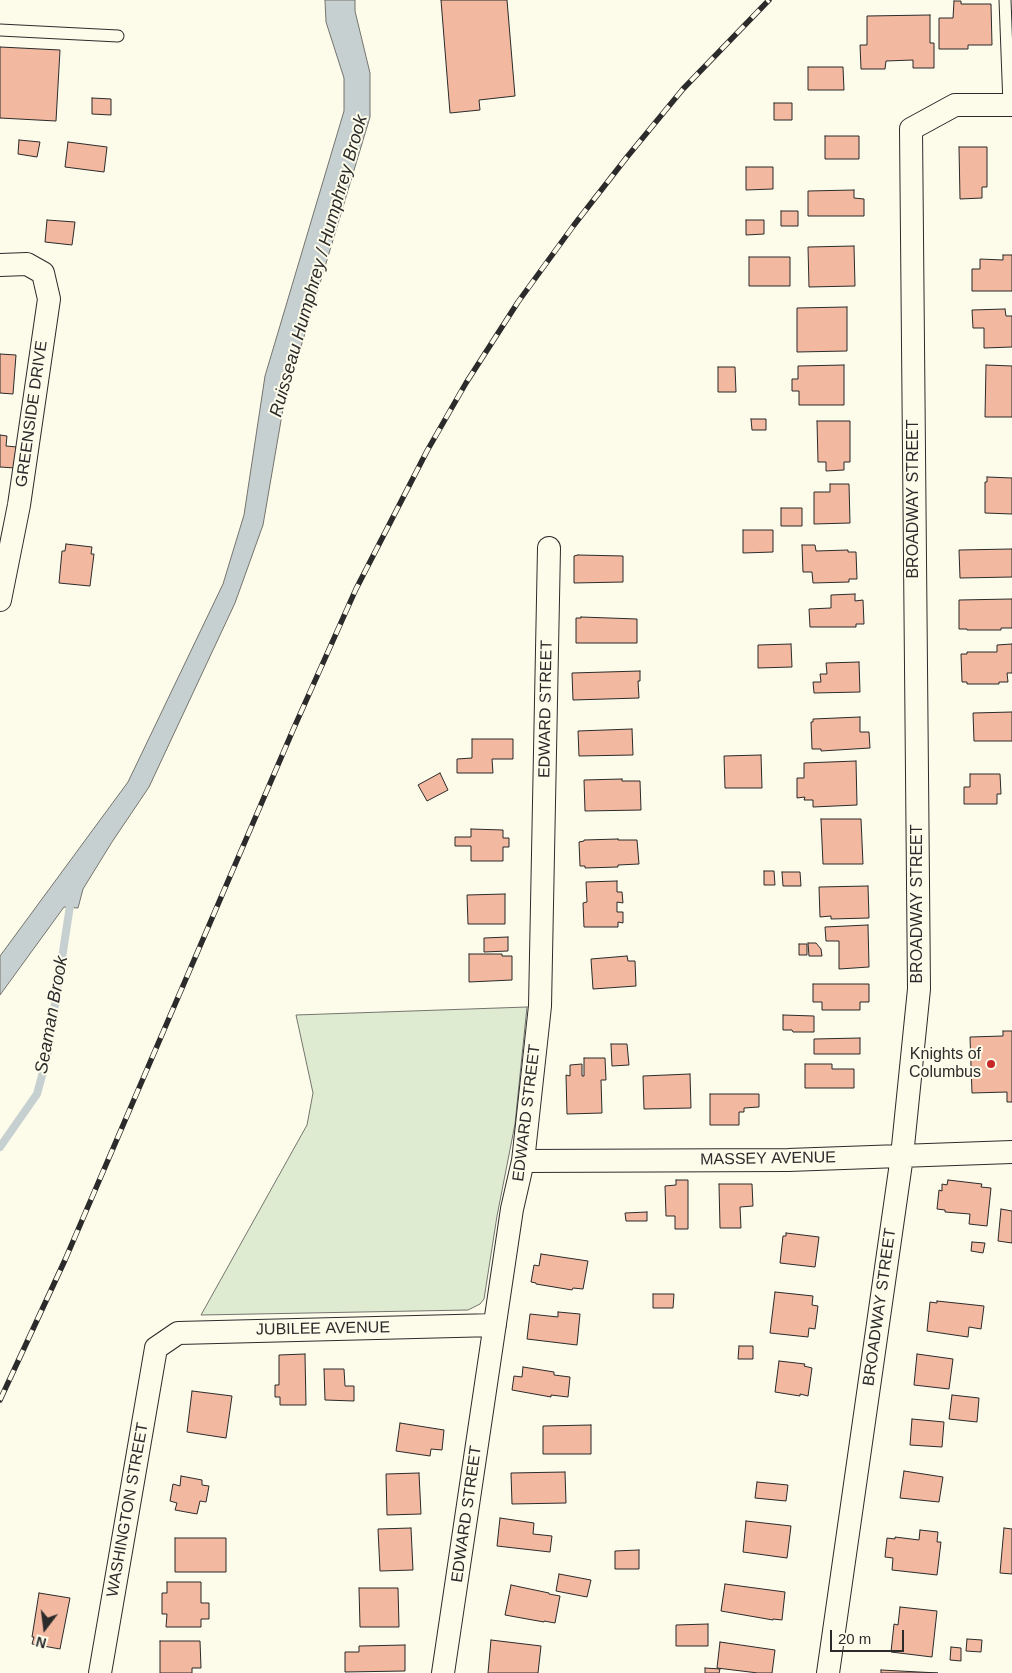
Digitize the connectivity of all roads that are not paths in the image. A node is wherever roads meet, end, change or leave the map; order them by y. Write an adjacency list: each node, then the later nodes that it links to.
1 (1005, 0): 4 (lane)
2 (0, 30): 3 (lane)
3 (118, 36)
4 (1010, 105): 9 (street, BROADWAY STREET)
5 (0, 265): 7 (street, GREENSIDE DRIVE)
6 (548, 548): 10 (street, EDWARD STREET)
7 (0, 600)
8 (1012, 1152): 9 (street, MASSEY AVENUE)
9 (902, 1156): 10 (street, MASSEY AVENUE); 15 (street, BROADWAY STREET)
10 (523, 1161): 11 (street, EDWARD STREET)
11 (495, 1325): 12 (street, JUBILEE AVENUE); 14 (street, EDWARD STREET)
12 (156, 1348): 13 (street, WASHINGTON STREET)
13 (100, 1673)
14 (443, 1673)
15 (828, 1673)

